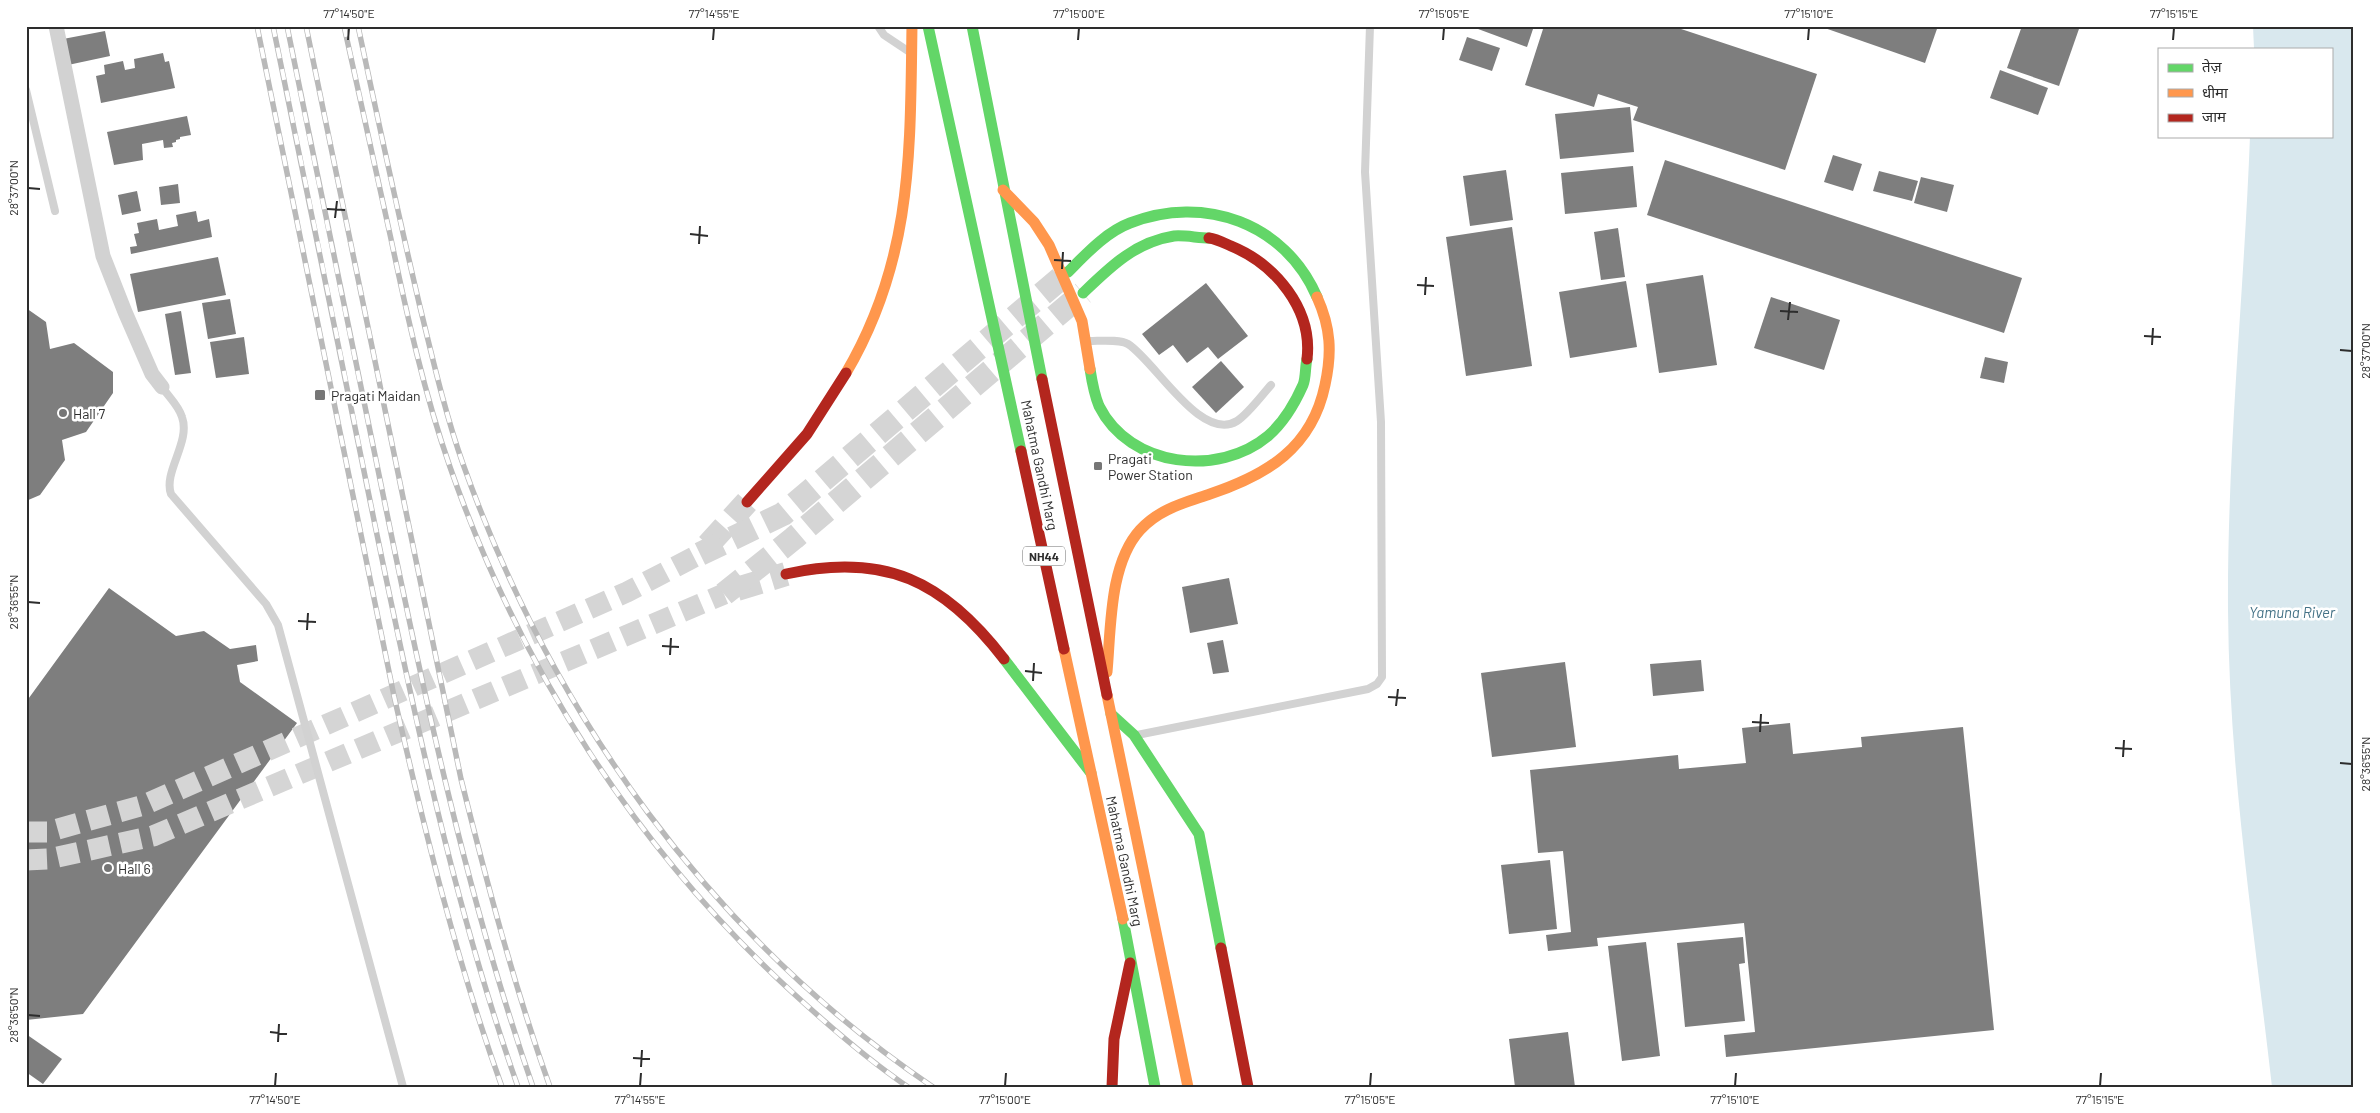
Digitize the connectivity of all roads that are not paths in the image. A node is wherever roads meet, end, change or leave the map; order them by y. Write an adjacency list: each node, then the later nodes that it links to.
1 (56, 26): 15 (street)
2 (878, 26): 7 (lane)
3 (912, 26): 7 (main road)
4 (928, 26): 21 (main road, Mahatma Gandhi Marg / NH44)
5 (972, 26): 9 (main road, Mahatma Gandhi Marg / NH44)
6 (1370, 26): 20 (lane)
7 (912, 54): 16 (main road)
8 (26, 90): 10 (lane)
9 (1003, 190): 13 (main road); 18 (main road, Mahatma Gandhi Marg / NH44)
10 (55, 211)
11 (1068, 272): 18 (main road)
12 (1083, 293): 13 (main road)
13 (1086, 340): 14 (lane)
14 (1271, 385)
15 (162, 387): 23 (lane)
16 (747, 502)
17 (786, 574): 21 (main road)
18 (1105, 684): 19 (main road, Mahatma Gandhi Marg / NH44)
19 (1112, 714): 20 (main road); 26 (main road, Mahatma Gandhi Marg)
20 (1134, 735): 27 (main road)
21 (1091, 773): 22 (main road, Mahatma Gandhi Marg / NH44)
22 (1131, 957): 24 (main road); 25 (main road, Mahatma Gandhi Marg / NH44)
23 (403, 1087)
24 (1112, 1087)
25 (1155, 1087)
26 (1188, 1087)
27 (1248, 1087)

